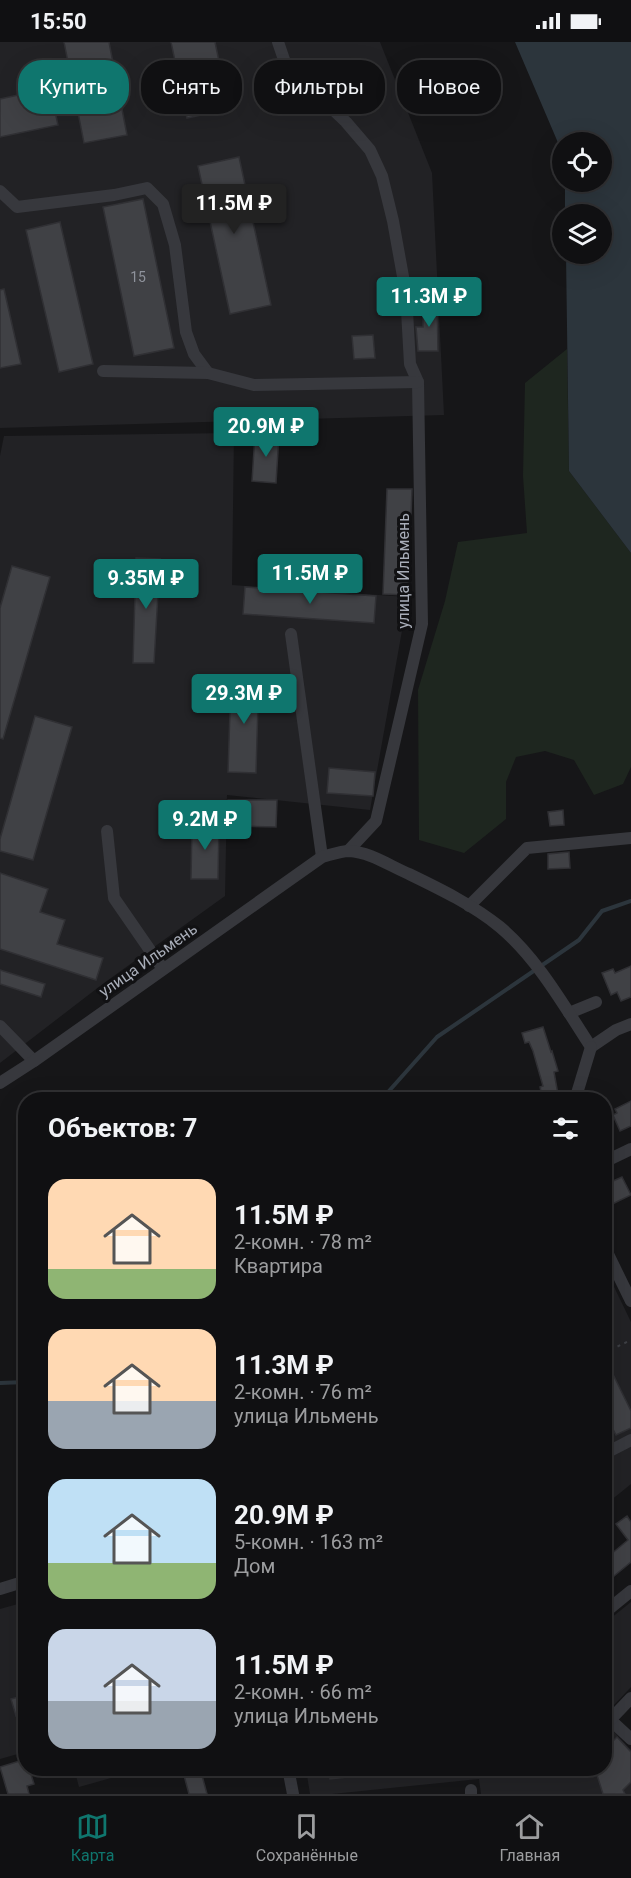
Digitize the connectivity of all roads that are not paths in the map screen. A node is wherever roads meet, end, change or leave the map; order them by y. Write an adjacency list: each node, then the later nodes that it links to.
1 (278, 42): 5 (street, улица Ильмень)
2 (0, 191): 4 (street)
3 (103, 372): 4 (street)
4 (208, 373): 5 (street)
5 (418, 382): 9 (street, улица Ильмень)
6 (291, 634): 10 (street)
7 (107, 831): 12 (street)
8 (631, 838): 11 (street)
9 (348, 851): 10 (street, улица Ильмень); 11 (street, улица Ильмень)
10 (322, 857): 12 (street, улица Ильмень)
11 (469, 906): 14 (street, улица Ильмень)
12 (163, 969): 18 (street, улица Ильмень)
13 (596, 1002): 14 (street)
14 (569, 1013): 17 (street, улица Ильмень)
15 (631, 1024): 17 (street)
16 (0, 1026): 18 (street)
17 (591, 1047): 20 (street)
18 (34, 1062): 19 (street, улица Ильмень)
19 (0, 1083)
20 (577, 1092)
21 (631, 1149): 22 (street)
22 (612, 1158)
23 (612, 1262): 24 (street)
24 (631, 1301)
25 (631, 1440): 26 (street)
26 (612, 1450)
27 (18, 1583): 28 (street)
28 (0, 1589)
29 (631, 1591): 30 (street)
30 (612, 1606)
31 (631, 1698): 32 (street)
32 (612, 1713)
33 (612, 1721): 34 (street)
34 (631, 1738)
35 (290, 1776): 36 (street)
36 (293, 1794)

